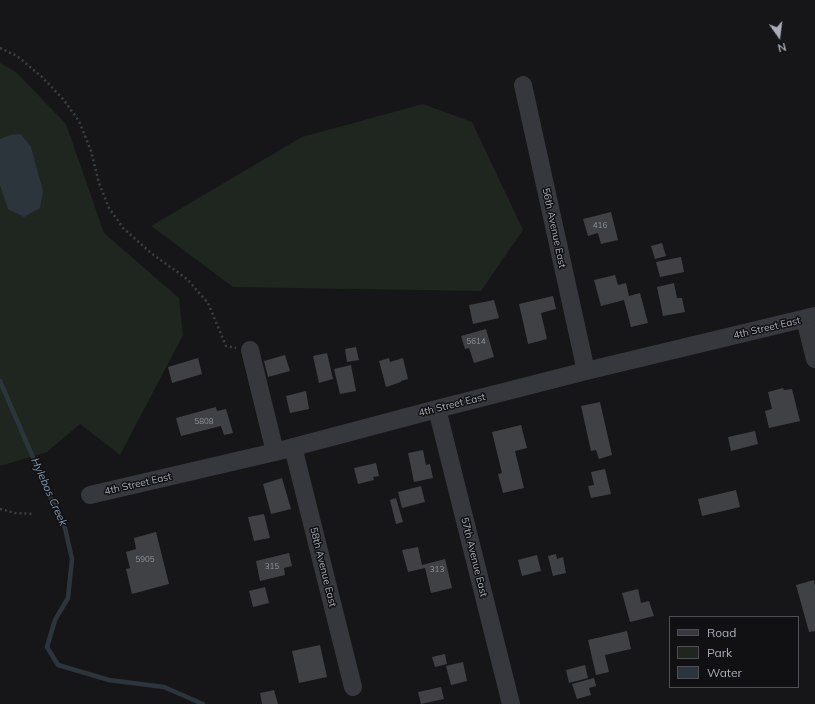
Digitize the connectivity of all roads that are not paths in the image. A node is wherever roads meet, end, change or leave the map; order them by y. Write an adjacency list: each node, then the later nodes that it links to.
1 (523, 85): 5 (street, 56th Avenue East)
2 (810, 318): 4 (street); 5 (street, 4th Street East)
3 (250, 350): 8 (street)
4 (815, 359)
5 (586, 371): 6 (street, 4th Street East)
6 (437, 409): 7 (street, 4th Street East); 11 (street, 57th Avenue East)
7 (293, 447): 8 (street, 4th Street East); 10 (street, 58th Avenue East)
8 (275, 452): 9 (street, 4th Street East)
9 (90, 495)
10 (353, 687)
11 (511, 704)

